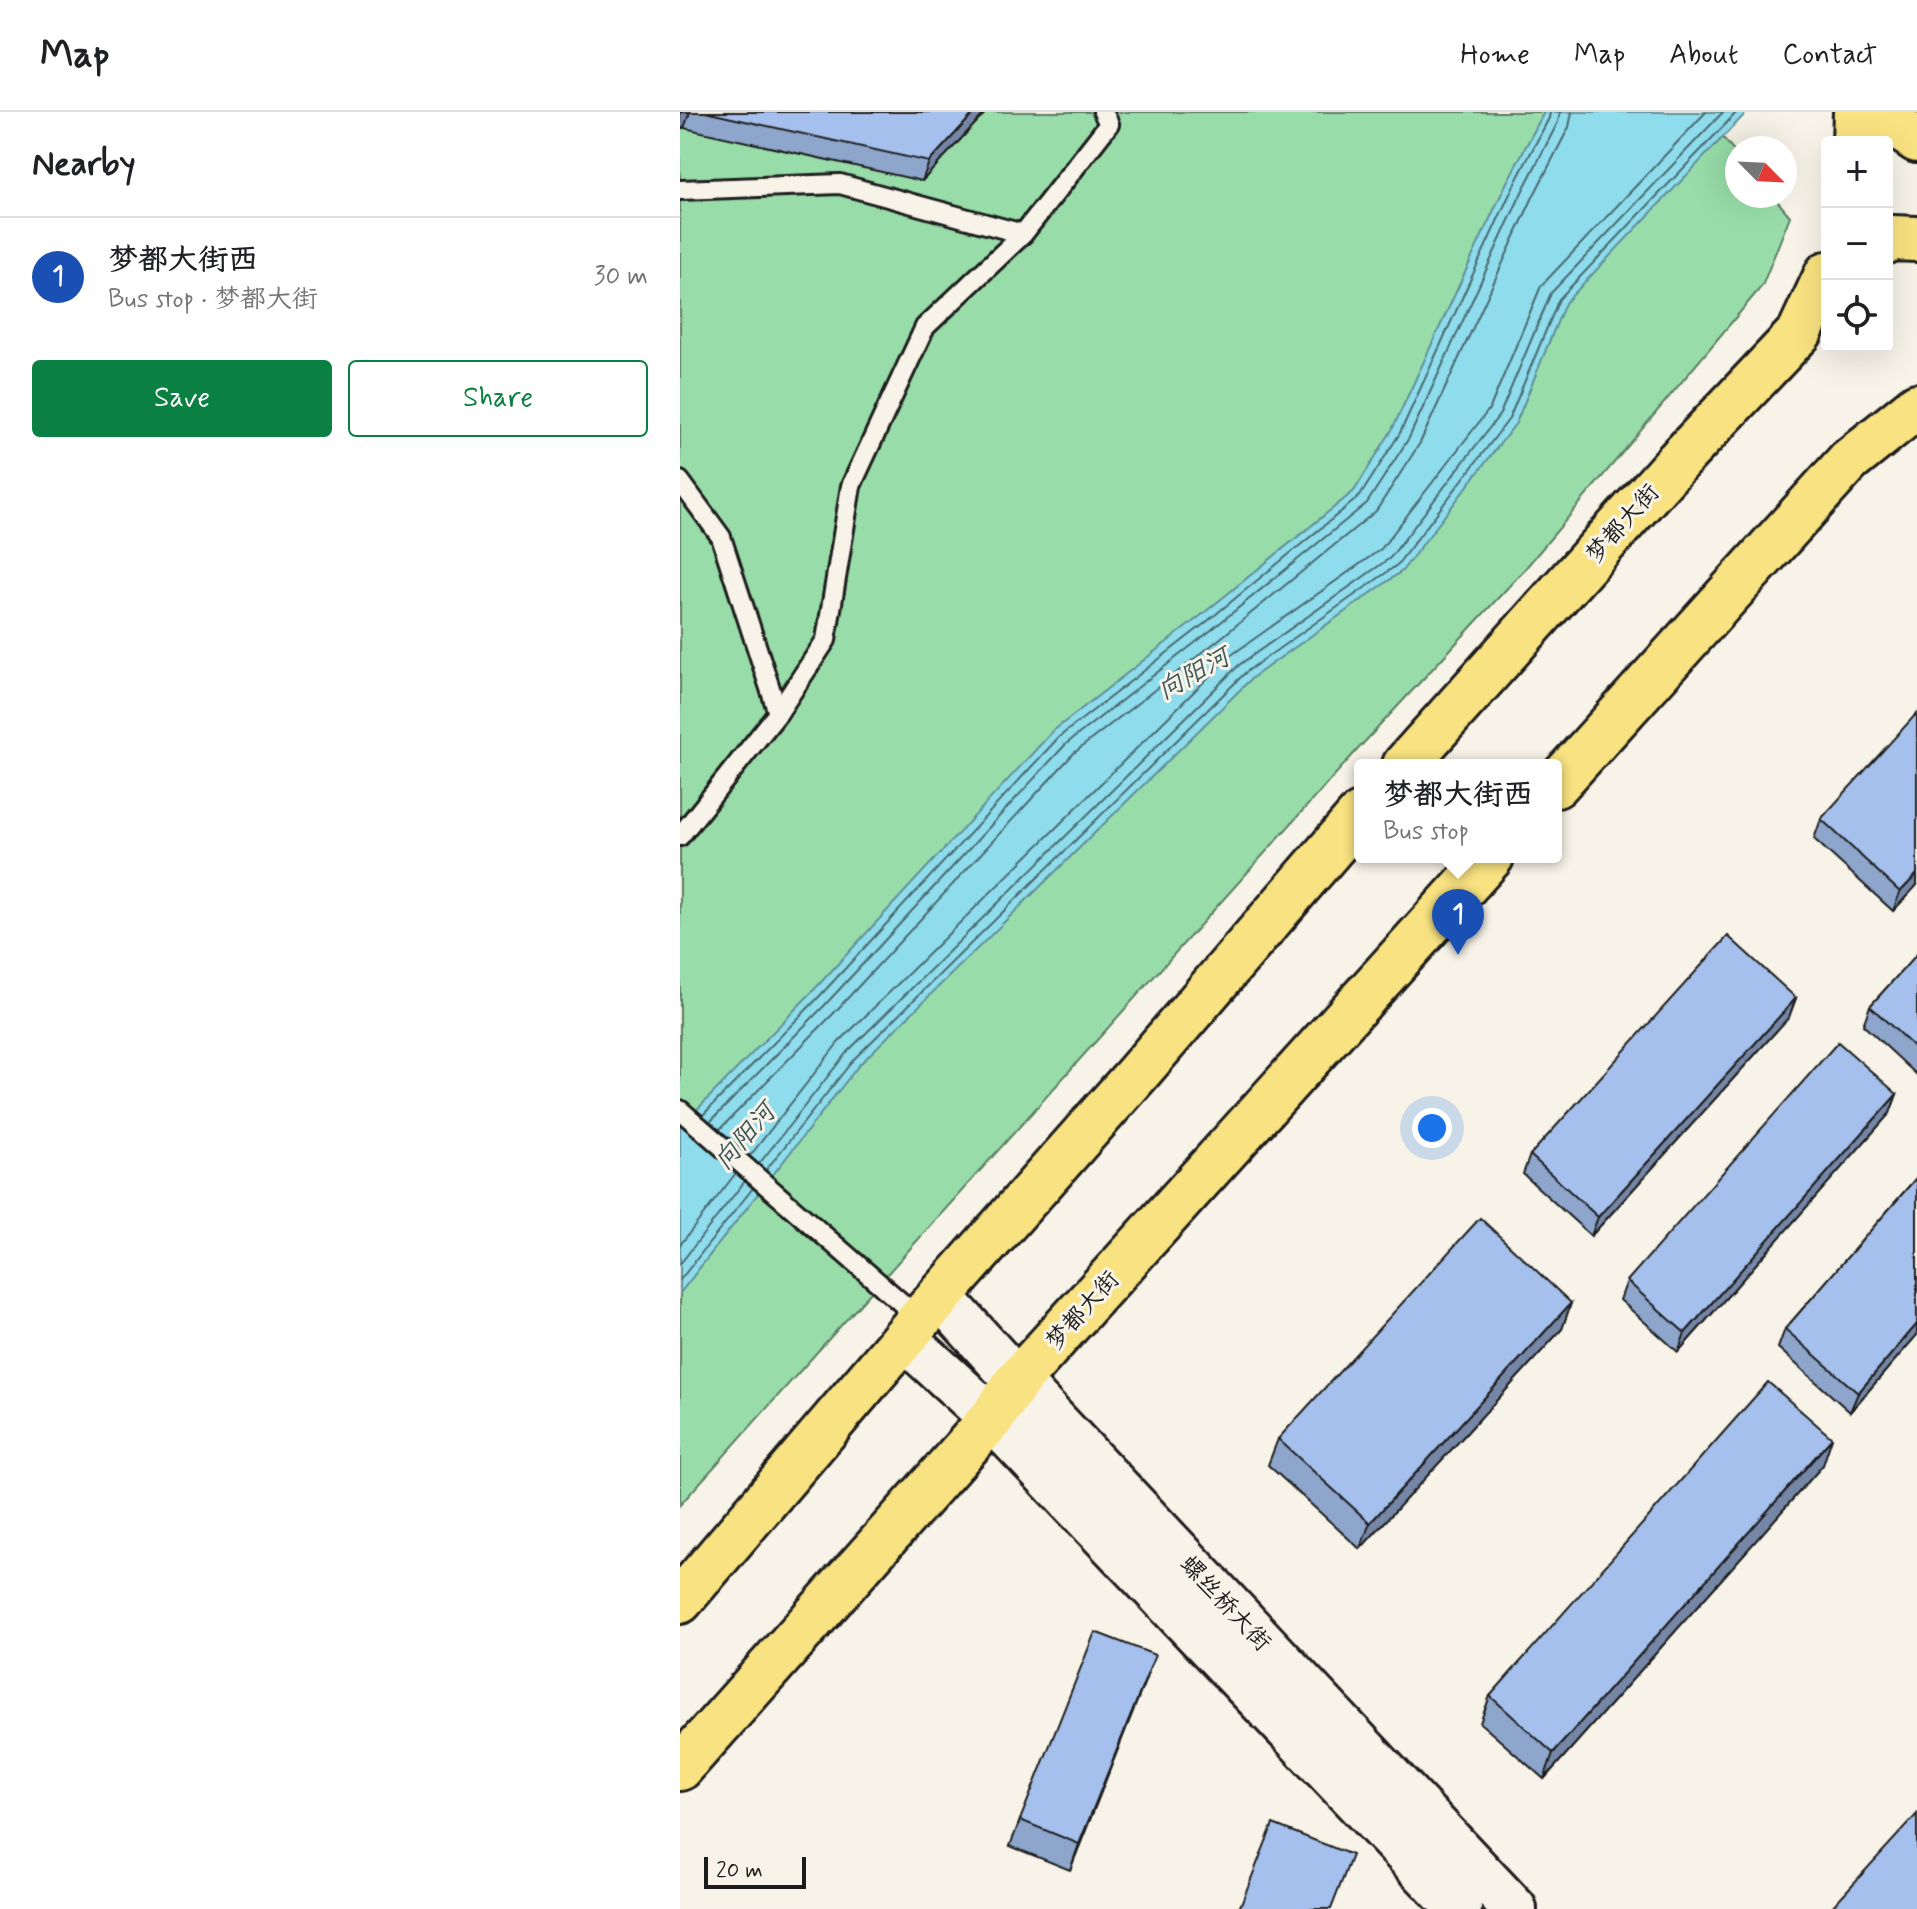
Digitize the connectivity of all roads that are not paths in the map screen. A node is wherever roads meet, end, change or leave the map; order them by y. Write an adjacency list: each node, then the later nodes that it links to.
1 (1103, 112): 7 (lane)
2 (1856, 112): 4 (main road)
3 (1876, 112): 5 (main road)
4 (1855, 136)
5 (1917, 140)
6 (680, 190): 7 (lane)
7 (1023, 234): 13 (lane)
8 (1893, 238): 9 (main road)
9 (1917, 239)
10 (1821, 290): 14 (main road, 梦都大街)
11 (1917, 406): 15 (main road)
12 (680, 481): 13 (lane)
13 (778, 713): 17 (lane)
14 (1410, 759)
15 (1562, 778)
16 (1354, 822): 20 (main road)
17 (680, 836)
18 (1486, 863): 21 (main road, 梦都大街)
19 (680, 1110): 20 (lane)
20 (921, 1318): 21 (street, 螺丝桥大街); 22 (street, 螺丝桥大街); 23 (main road)
21 (1017, 1381): 22 (main road, 梦都大街); 26 (street, 螺丝桥大街)
22 (992, 1418): 24 (main road, 梦都大街); 25 (street, 螺丝桥大街)
23 (680, 1601)
24 (680, 1768)
25 (1459, 1909)
26 (1514, 1909)

